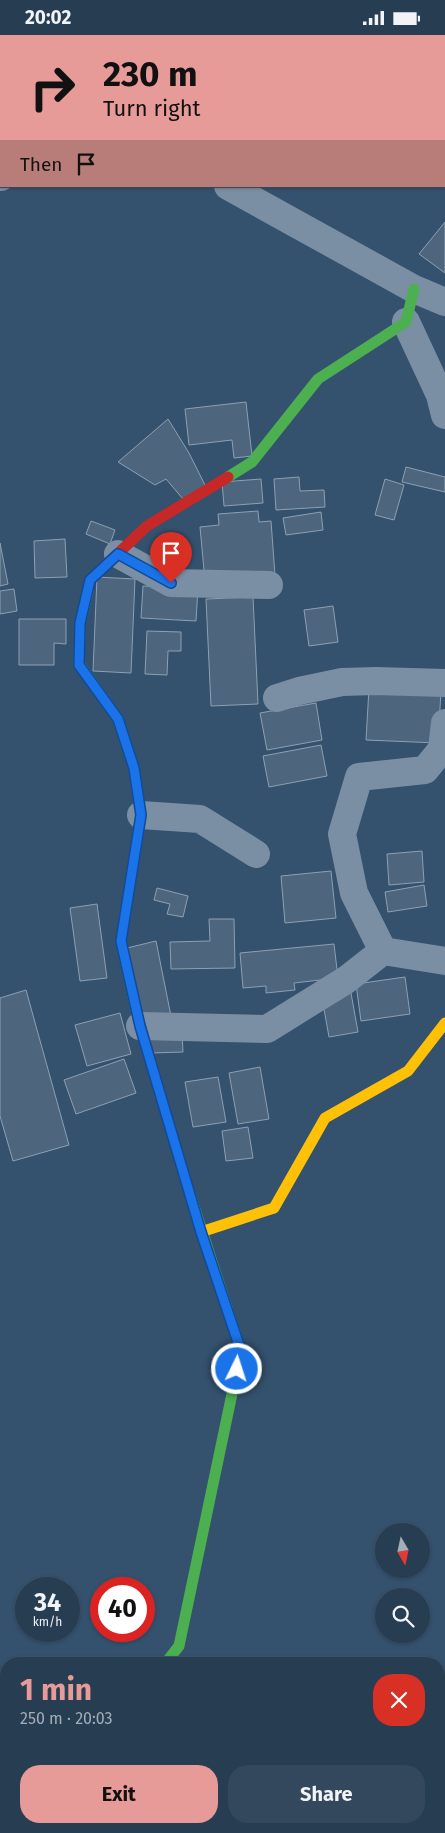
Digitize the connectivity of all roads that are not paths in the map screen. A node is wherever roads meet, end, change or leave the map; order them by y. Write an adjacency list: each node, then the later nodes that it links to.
1 (230, 187): 2 (street)
2 (414, 289): 3 (street); 4 (street)
3 (445, 302)
4 (406, 322): 5 (street); 6 (street)
5 (445, 415)
6 (118, 554): 7 (street); 11 (street)
7 (270, 585)
8 (445, 683): 9 (street)
9 (277, 698)
10 (445, 723): 13 (street)
11 (141, 815): 12 (street); 16 (street)
12 (256, 854)
13 (383, 951): 14 (street); 16 (street)
14 (445, 961)
15 (445, 1023): 17 (street)
16 (140, 1026): 17 (street)
17 (201, 1232): 18 (street)
18 (170, 1657)

